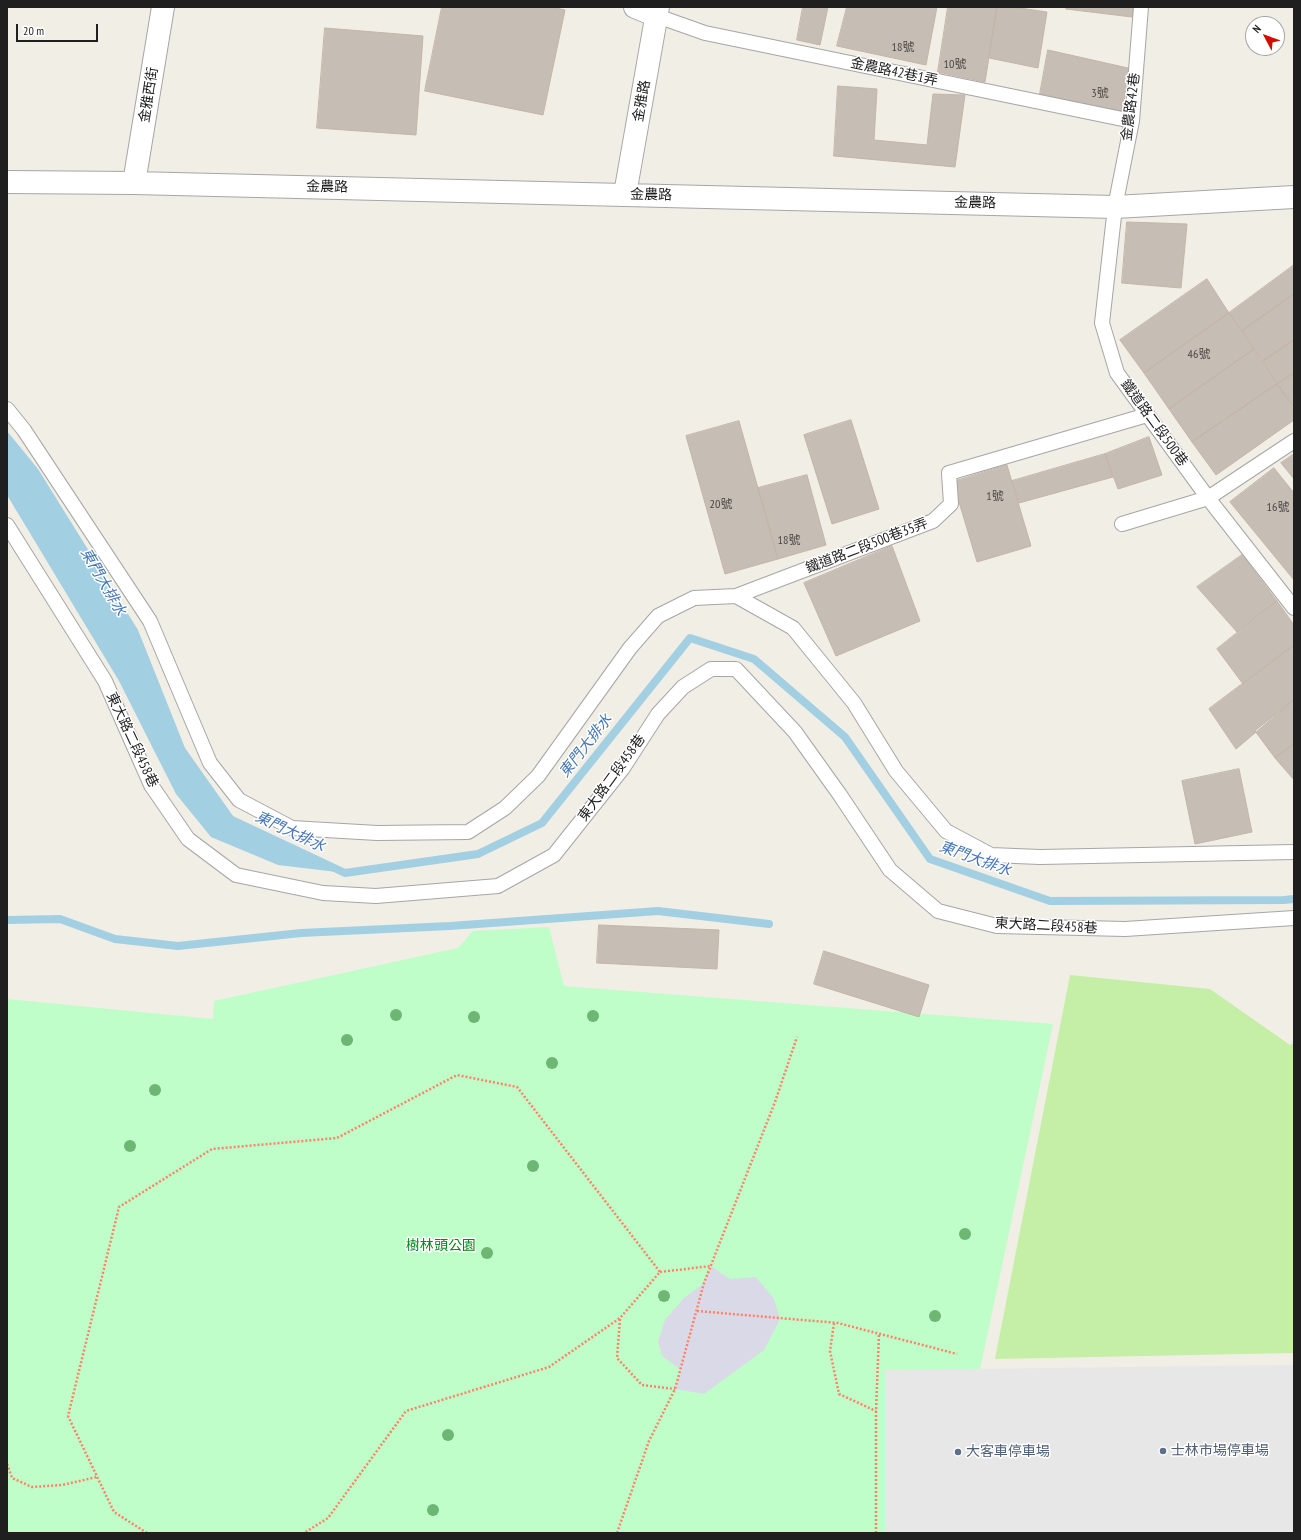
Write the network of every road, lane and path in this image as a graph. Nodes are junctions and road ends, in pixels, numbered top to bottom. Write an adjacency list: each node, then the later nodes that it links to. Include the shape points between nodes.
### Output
1 (163, 7): 7 (street, 金雅西街)
2 (635, 7): 4 (street)
3 (1141, 7): 5 (lane, 金農路42巷)
4 (658, 12): 5 (lane, 金農路42巷1弄, via 704,33); 8 (street, 金雅路)
5 (1132, 121): 10 (lane, 金農路42巷)
6 (7, 182): 7 (street, 金農路)
7 (134, 183): 8 (street, 金農路)
8 (625, 194): 10 (street, 金農路)
9 (1294, 197): 10 (street, 金農路)
10 (1115, 207): 12 (lane, 鐵道路二段500巷, via 1102,323 1117,373)
11 (7, 409): 17 (lane, via 24,430 150,621 210,763 239,800 292,828 377,833 468,832 505,808 538,776 630,648 658,616 694,598)
12 (1147, 415): 14 (lane, 鐵道路二段500巷); 17 (lane, 鐵道路二段500巷35弄, via 949,473 952,504 933,521)
13 (1294, 441): 14 (lane)
14 (1208, 498): 15 (lane); 18 (lane, 鐵道路二段500巷)
15 (1122, 524)
16 (7, 525): 20 (lane, 東大路二段458巷, via 105,681 151,785 188,839 236,875 323,893 376,896 498,886 554,855 623,768 658,714 683,687 711,669 736,669 795,732 890,870 938,911 997,926 1125,929)
17 (736, 596): 19 (lane, via 793,628 854,703 896,772 946,831 991,855 1040,857)
18 (1294, 608)
19 (1294, 852)
20 (1294, 918)
21 (797, 1037): 22 (path, via 775,1102)
22 (711, 1266): 23 (path); 24 (path)
23 (660, 1272): 25 (path); 32 (path, via 517,1087 457,1075 336,1138 212,1148 119,1207 68,1416)
24 (697, 1311): 26 (path); 29 (path)
25 (620, 1318): 29 (path, via 617,1358 642,1385); 34 (path, via 549,1367 406,1411 328,1518)
26 (834, 1322): 27 (path); 30 (path, via 830,1351 839,1394)
27 (879, 1334): 28 (path); 30 (path)
28 (957, 1354)
29 (675, 1389): 35 (path, via 649,1441)
30 (876, 1411): 36 (path)
31 (7, 1464): 32 (path, via 12,1478 32,1487 62,1485)
32 (97, 1477): 33 (path, via 114,1512)
33 (147, 1533)
34 (304, 1533)
35 (617, 1533)
36 (876, 1533)

